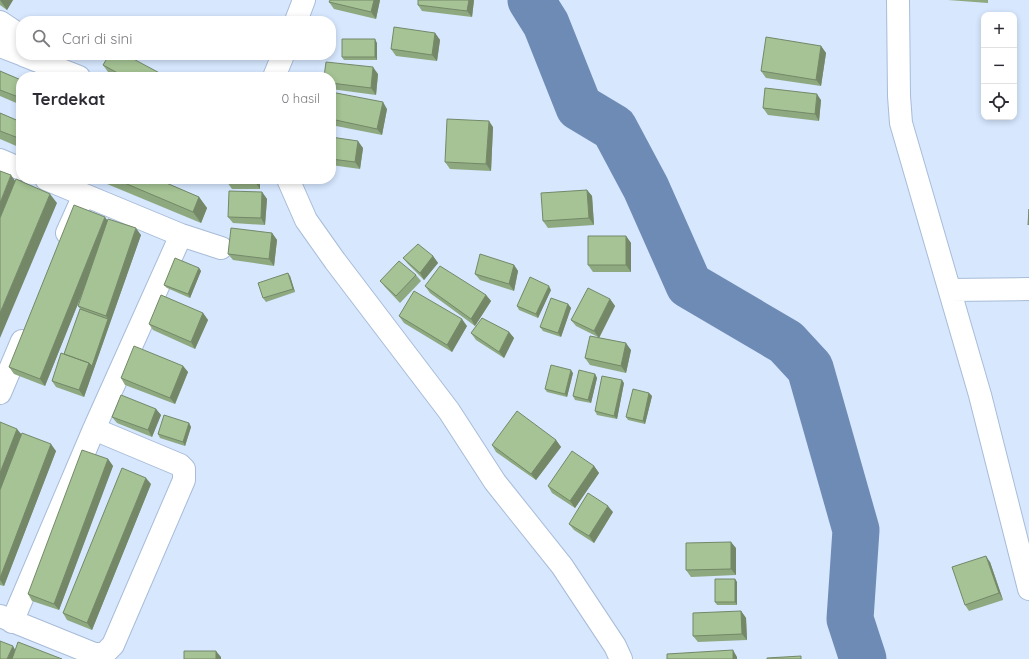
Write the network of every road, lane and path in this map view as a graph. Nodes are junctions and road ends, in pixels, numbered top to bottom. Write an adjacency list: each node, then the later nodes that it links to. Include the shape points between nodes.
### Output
1 (304, 0): 3 (street)
2 (898, 0): 23 (street, via 901,123)
3 (298, 16)
4 (0, 22): 5 (street)
5 (16, 33)
6 (0, 46): 7 (street)
7 (16, 53)
8 (35, 60): 11 (street)
9 (58, 60): 12 (street)
10 (281, 60): 13 (street)
11 (66, 72)
12 (76, 72)
13 (276, 72)
14 (0, 160): 15 (street)
15 (16, 167)
16 (58, 184): 18 (street)
17 (290, 184): 29 (street, via 306,220 334,261 449,411 494,482 562,566)
18 (84, 195): 19 (street); 21 (street)
19 (181, 235): 20 (street); 26 (street)
20 (221, 248)
21 (60, 249)
22 (1029, 289): 23 (street)
23 (950, 290): 27 (street, via 980,395)
24 (29, 322): 25 (street)
25 (1, 389)
26 (94, 429): 28 (street); 28 (street, via 180,465 184,469 184,480 109,651 94,654)
27 (1029, 589)
28 (6, 619)
29 (621, 659)

